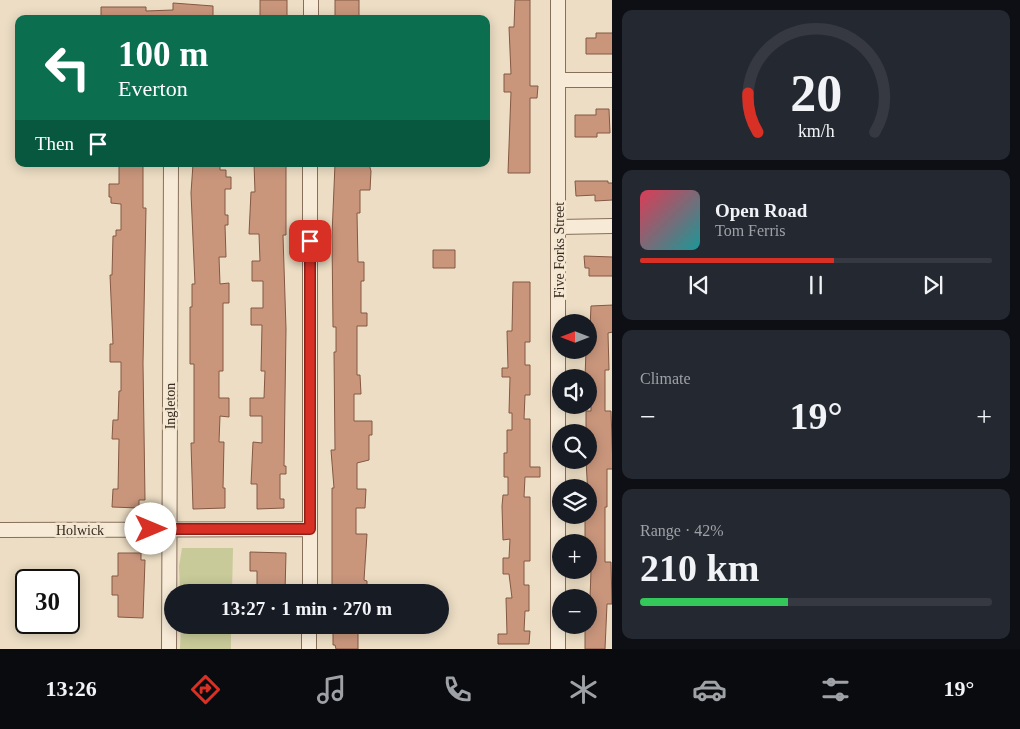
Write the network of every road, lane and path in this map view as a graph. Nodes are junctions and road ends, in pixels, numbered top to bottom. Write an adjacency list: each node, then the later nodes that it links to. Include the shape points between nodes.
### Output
1 (311, 0): 3 (street)
2 (558, 0): 4 (street, Five Forks Street)
3 (311, 15)
4 (558, 80): 5 (street); 9 (street, Five Forks Street)
5 (612, 80)
6 (171, 167): 10 (street, Ingleton)
7 (310, 167): 11 (street)
8 (612, 226): 9 (street)
9 (559, 227): 17 (street, Five Forks Street)
10 (170, 529): 11 (street, Holwick); 12 (street, Holwick); 15 (street, Ingleton)
11 (310, 529): 13 (street)
12 (0, 530)
13 (310, 584)
14 (310, 634): 16 (street)
15 (169, 649)
16 (310, 649)
17 (558, 649)

